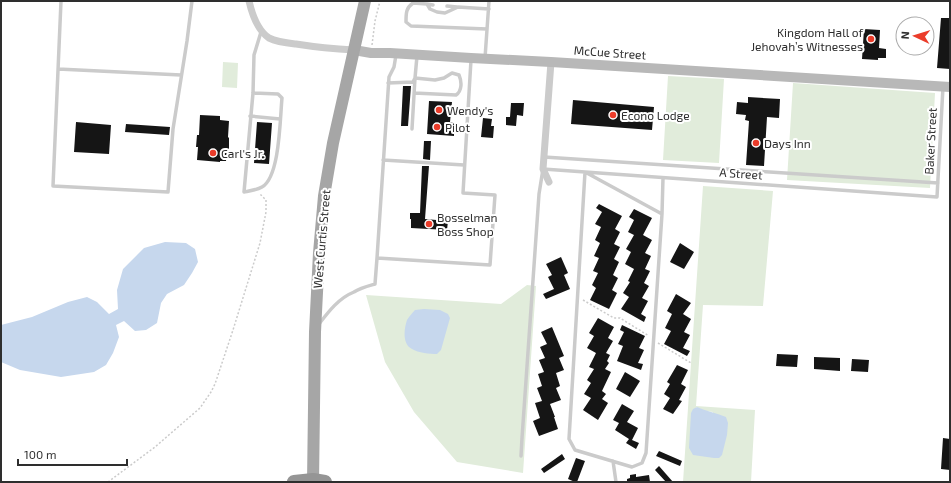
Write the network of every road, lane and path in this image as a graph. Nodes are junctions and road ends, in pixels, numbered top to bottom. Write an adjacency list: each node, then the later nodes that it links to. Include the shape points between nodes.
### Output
1 (61, 1): 21 (lane)
2 (192, 1): 22 (lane)
3 (249, 1): 13 (street, via 252,14)
4 (365, 1): 14 (main road, West Curtis Street)
5 (380, 1): 15 (path)
6 (490, 1): 11 (lane)
7 (427, 4): 8 (lane); 10 (lane, via 430,9 446,13); 12 (lane, via 413,3 408,6 406,22 411,26)
8 (433, 5)
9 (447, 6): 10 (lane)
10 (458, 7): 11 (lane)
11 (489, 9): 12 (lane)
12 (487, 29): 19 (lane)
13 (261, 31): 14 (street, McCue Street, via 269,38 287,43); 26 (lane, via 254,55)
14 (354, 50): 15 (main road, McCue Street); 44 (main road, West Curtis Street, via 324,196)
15 (371, 53): 16 (main road, McCue Street)
16 (396, 53): 17 (main road, McCue Street); 24 (lane)
17 (417, 54): 18 (main road, McCue Street); 23 (lane)
18 (471, 58): 19 (main road, McCue Street); 33 (lane)
19 (485, 59): 20 (main road, McCue Street)
20 (551, 62): 25 (main road, McCue Street); 31 (street)
21 (58, 69): 22 (lane); 22 (lane, via 53,186 168,192 172,129)
22 (182, 75)
23 (415, 78): 24 (lane, via 412,82); 27 (lane); 27 (lane, via 435,80 452,73 459,75 461,80 460,90 456,95)
24 (388, 83): 32 (lane)
25 (947, 87): 38 (lane, Baker Street)
26 (253, 93): 28 (lane); 29 (lane, via 278,94 282,98)
27 (414, 93): 30 (lane)
28 (250, 116): 29 (lane); 39 (lane, via 244,192)
29 (280, 119): 39 (lane, via 278,149 271,178 263,187)
30 (412, 129)
31 (544, 157): 34 (street); 38 (lane)
32 (383, 160): 33 (lane); 42 (lane)
33 (464, 165): 42 (lane, via 462,193 495,195 490,265)
34 (544, 170): 35 (lane, A Street); 37 (street); 47 (lane, via 539,194)
35 (585, 172): 36 (lane, A Street); 41 (lane); 43 (lane)
36 (664, 178): 40 (lane, A Street); 41 (lane)
37 (549, 182)
38 (938, 183): 40 (lane, Baker Street)
39 (256, 189): 50 (path, via 266,200 260,242 211,392 200,408 155,447)
40 (937, 197)
41 (662, 214): 45 (lane)
42 (377, 258): 44 (lane, via 375,284 353,292 341,300)
43 (578, 297): 45 (path); 48 (lane, via 570,439 575,450)
44 (315, 329): 49 (main road, West Curtis Street)
45 (654, 339): 46 (path); 48 (lane, via 646,453 642,463 632,467)
46 (691, 363)
47 (521, 456)
48 (612, 461): 52 (lane)
49 (317, 481): 51 (highway)
50 (108, 482)
51 (294, 482)
52 (616, 482)

